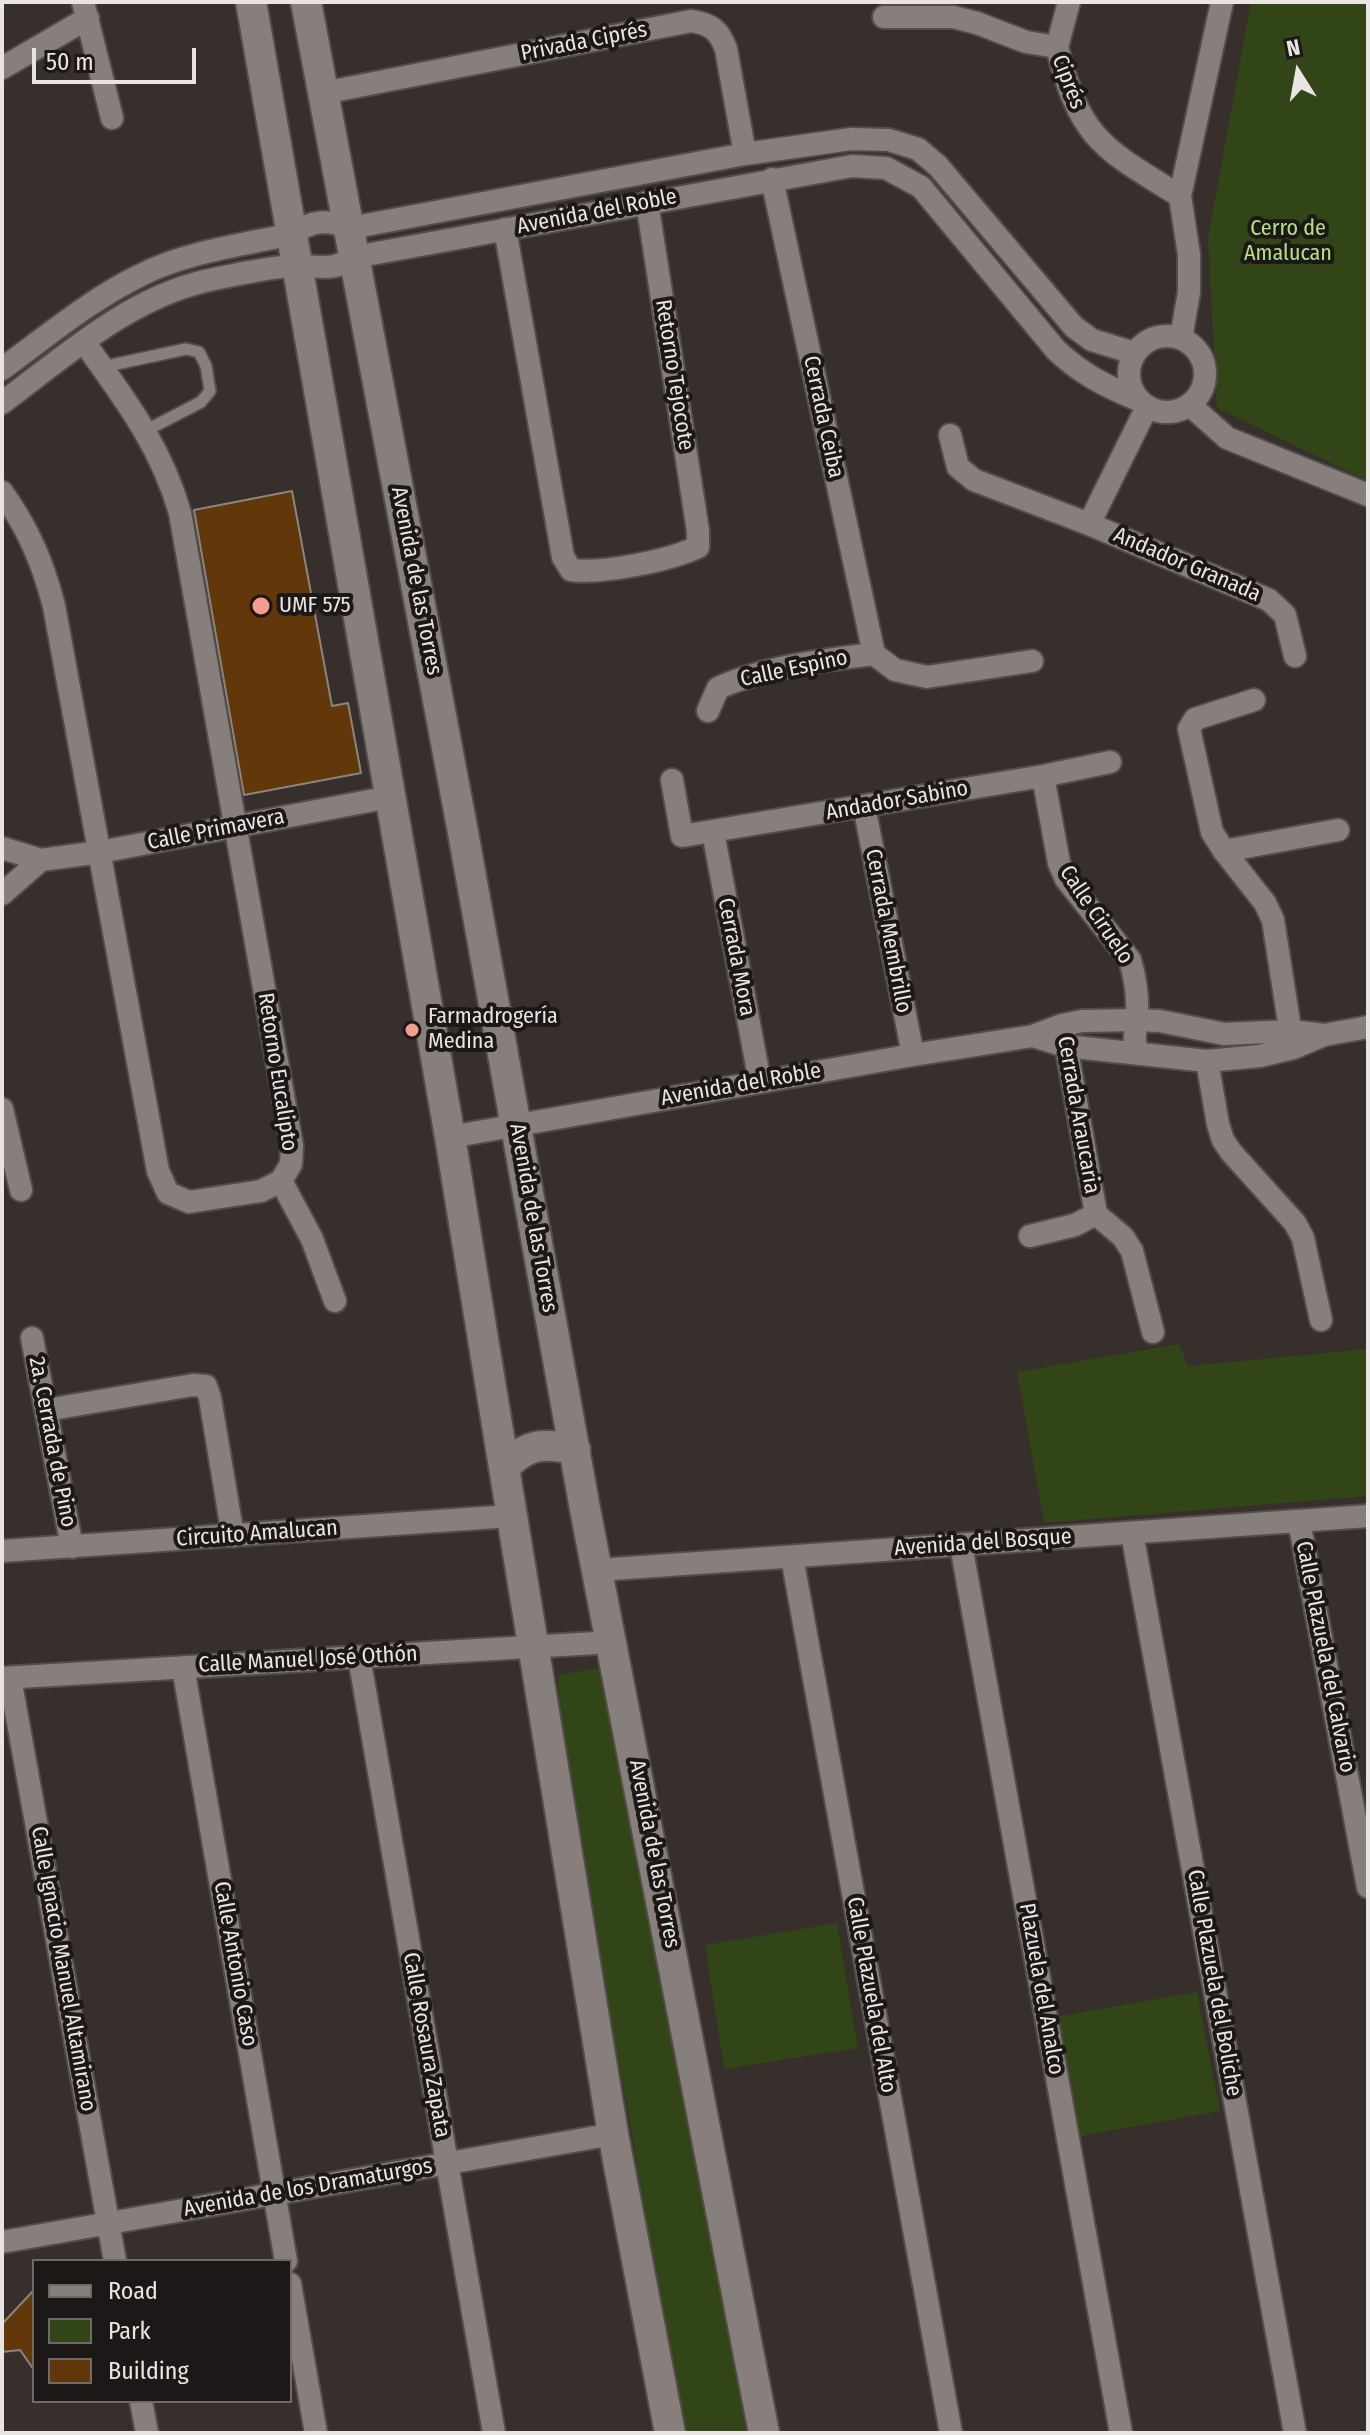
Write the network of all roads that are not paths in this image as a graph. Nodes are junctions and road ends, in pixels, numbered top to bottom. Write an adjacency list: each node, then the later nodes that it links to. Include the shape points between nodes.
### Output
1 (251, 2): 16 (street)
2 (306, 2): 9 (street, Avenida de las Torres)
3 (1069, 2): 7 (street)
4 (1222, 2): 13 (street)
5 (85, 10): 8 (street); 10 (street)
6 (884, 17): 7 (street, Ciprés, via 953,17)
7 (1057, 47): 13 (street, Ciprés, via 1067,87 1098,141)
8 (2, 68)
9 (323, 93): 11 (street, Privada Ciprés, via 691,21 707,23 721,34 726,49); 17 (street, Avenida de las Torres)
10 (112, 118)
11 (745, 154): 17 (street, Avenida del Roble); 21 (street, Avenida del Roble, via 851,139 889,140 918,149 1074,327 1092,340)
12 (772, 179): 14 (street, Avenida del Roble); 25 (street, Avenida del Roble, via 852,166 886,168 921,187 1056,350 1098,383); 32 (street, Cerrada Ceiba)
13 (1180, 196): 19 (street, via 1189,268)
14 (647, 202): 15 (street, Avenida del Roble); 15 (street, Retorno Tejocote, via 698,531 698,547 680,555 587,572 571,570 563,557)
15 (505, 229): 17 (street, Avenida del Roble)
16 (292, 234): 17 (street, Avenida del Roble, via 305,225 332,221); 18 (street); 23 (street, Avenida del Roble, via 177,260 139,275)
17 (352, 243): 18 (street, Avenida del Roble, via 328,268); 60 (street, Avenida de las Torres)
18 (297, 266): 20 (street, Avenida del Roble, via 167,292); 40 (street)
19 (1181, 338): 21 (street, via 1147,341); 26 (street, via 1204,361 1206,378)
20 (84, 342): 22 (street, Retorno Eucalipto); 24 (street, Avenida del Roble)
21 (1134, 353): 25 (street, via 1128,376)
22 (102, 367): 27 (street, Retorno Eucalipto); 27 (lane, via 186,349 199,352 210,391 201,402)
23 (2, 369)
24 (2, 403)
25 (1142, 403): 26 (street, via 1161,412); 31 (street)
26 (1190, 405): 30 (street, via 1227,438)
27 (145, 431): 42 (street, Retorno Eucalipto, via 170,478 180,513)
28 (950, 435): 31 (street, Andador Granada, via 965,475)
29 (2, 492): 47 (street, Retorno Eucalipto, via 31,536 45,570)
30 (1368, 495)
31 (1089, 524): 33 (street, Andador Granada, via 1269,600 1285,615)
32 (874, 654): 34 (street, Calle Espino, via 895,670 927,677); 36 (street, Calle Espino, via 742,677 718,688)
33 (1295, 656)
34 (1032, 661)
35 (1254, 700): 46 (street, via 1195,719 1189,729 1212,832)
36 (708, 711)
37 (1110, 762): 38 (street, Andador Sabino)
38 (1043, 776): 41 (street, Andador Sabino); 50 (street, Calle Ciruelo, via 1059,863 1130,960)
39 (672, 780): 44 (street, Andador Sabino, via 682,836)
40 (390, 797): 42 (street, Calle Primavera); 61 (street)
41 (864, 806): 44 (street, Andador Sabino); 55 (street, Cerrada Membrillo)
42 (237, 827): 47 (street, Calle Primavera); 62 (street, Retorno Eucalipto, via 292,1146 291,1164)
43 (1338, 830): 46 (street)
44 (713, 832): 58 (street, Cerrada Mora)
45 (2, 848): 48 (street, Calle Primavera)
46 (1224, 851): 54 (street, via 1273,920)
47 (100, 852): 48 (street, Calle Primavera); 62 (street, Retorno Eucalipto, via 158,1171 168,1193 189,1202 261,1191)
48 (41, 860): 49 (street)
49 (2, 894)
50 (1137, 1020): 51 (street, Avenida del Roble); 53 (street, Avenida del Roble, via 1099,1019); 56 (street, Calle Ciruelo, via 1133,1037)
51 (1160, 1021): 54 (street, Avenida del Roble); 56 (street, via 1165,1039)
52 (1368, 1027): 54 (street, Avenida del Roble)
53 (1064, 1035): 55 (street, Avenida del Roble); 56 (street, Avenida del Roble); 64 (street, Cerrada Araucaria)
54 (1292, 1040): 57 (street, Avenida del Roble, via 1247,1058)
55 (913, 1055): 58 (street, Avenida del Roble)
56 (1148, 1055): 57 (street, Avenida del Roble)
57 (1207, 1061): 67 (street, via 1223,1140 1295,1223)
58 (760, 1082): 60 (street, Avenida del Roble)
59 (2, 1109): 63 (street)
60 (517, 1125): 61 (street, Avenida del Roble); 71 (street, Avenida de las Torres)
61 (450, 1137): 72 (street)
62 (281, 1181): 66 (street, via 312,1239)
63 (21, 1190)
64 (1096, 1214): 65 (street); 68 (street, Cerrada Araucaria, via 1132,1251)
65 (1030, 1236)
66 (335, 1301)
67 (1321, 1320)
68 (1153, 1332)
69 (32, 1338): 70 (street, 2a. Cerrada de Pino)
70 (46, 1410): 77 (street, via 206,1386); 79 (street, 2a. Cerrada de Pino)
71 (575, 1449): 72 (street, via 534,1446 516,1454); 82 (street, Avenida de las Torres)
72 (504, 1468): 73 (street)
73 (511, 1516): 77 (street, Circuito Amalucan); 84 (street)
74 (1368, 1516): 75 (street, Avenida del Bosque)
75 (1299, 1521): 76 (street, Avenida del Bosque); 88 (street, Calle Plazuela del Calvario)
76 (1132, 1533): 78 (street, Avenida del Bosque); 105 (street, Calle Plazuela del Boliche)
77 (233, 1536): 79 (street, Circuito Amalucan)
78 (961, 1545): 81 (street, Avenida del Bosque); 104 (street, Plazuela del Analco)
79 (72, 1547): 80 (street, Circuito Amalucan)
80 (2, 1551)
81 (792, 1557): 82 (street, Avenida del Bosque); 103 (street, Calle Plazuela del Alto)
82 (598, 1570): 83 (street, Avenida de las Torres)
83 (613, 1642): 84 (street, Calle Manuel José Othón); 102 (street, Avenida de las Torres)
84 (532, 1646): 85 (street, Calle Manuel José Othón); 89 (street)
85 (359, 1657): 86 (street, Calle Manuel José Othón); 90 (street, Calle Rosaura Zapata)
86 (183, 1667): 87 (street, Calle Manuel José Othón); 91 (street, Calle Antonio Caso)
87 (6, 1678): 92 (street, Calle Ignacio Manuel Altamirano)
88 (1368, 1887)
89 (613, 2134): 90 (street, Avenida de los Dramaturgos); 101 (street)
90 (446, 2163): 91 (street, Avenida de los Dramaturgos); 100 (street, Calle Rosaura Zapata)
91 (274, 2194): 92 (street, Avenida de los Dramaturgos); 95 (street, Calle Antonio Caso)
92 (109, 2223): 93 (street, Avenida de los Dramaturgos); 94 (street, Calle Ignacio Manuel Altamirano)
93 (2, 2242)
94 (115, 2259)
95 (286, 2259)
96 (292, 2295): 99 (street)
97 (141, 2403): 98 (street)
98 (147, 2433)
99 (316, 2433)
100 (494, 2433)
101 (670, 2433)
102 (764, 2433)
103 (951, 2433)
104 (1121, 2433)
105 (1295, 2433)

